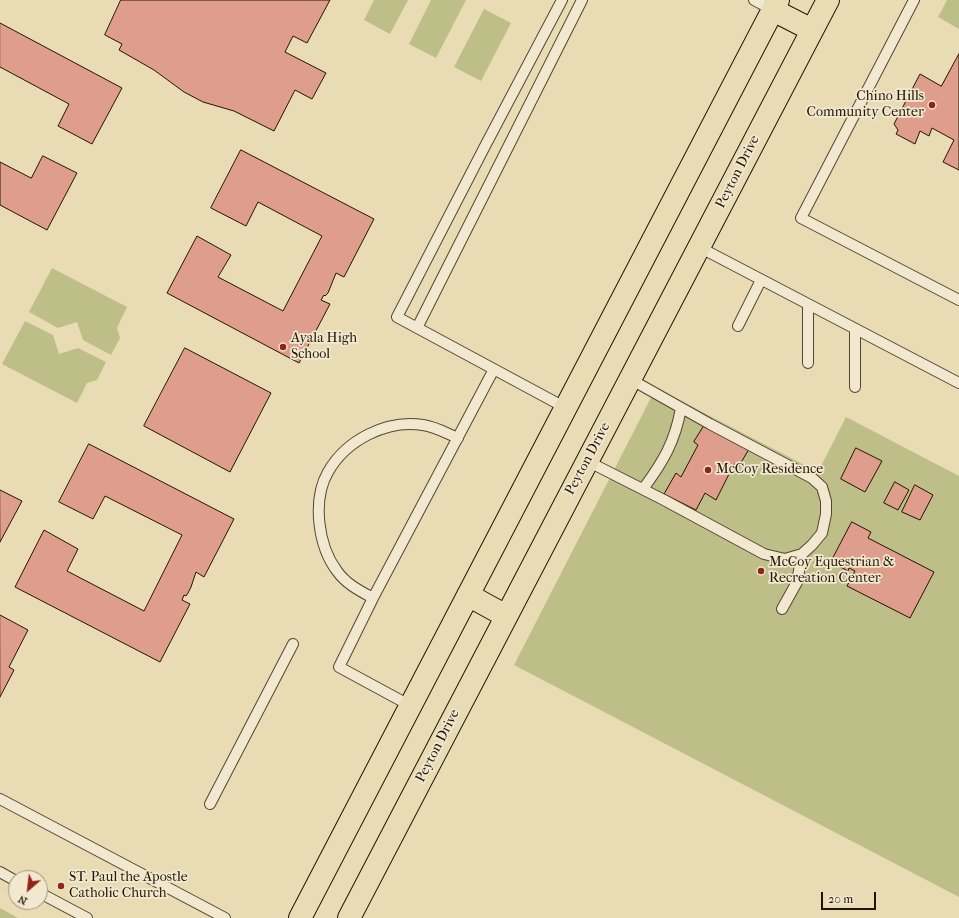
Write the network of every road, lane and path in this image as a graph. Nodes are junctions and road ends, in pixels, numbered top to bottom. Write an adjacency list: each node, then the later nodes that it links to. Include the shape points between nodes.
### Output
1 (562, 0): 13 (lane, via 397,317)
2 (582, 0): 13 (lane)
3 (754, 0): 6 (lane)
4 (828, 0): 7 (main road, Peyton Drive)
5 (914, 0): 10 (lane, via 801,218)
6 (775, 5): 7 (main road); 20 (main road)
7 (812, 30): 8 (main road, Peyton Drive)
8 (699, 248): 9 (lane); 17 (main road, Peyton Drive)
9 (761, 280): 11 (lane); 12 (lane)
10 (959, 300)
11 (808, 305): 14 (lane); 15 (lane)
12 (738, 326)
13 (417, 328): 16 (lane)
14 (855, 329): 18 (lane); 19 (lane)
15 (808, 363)
16 (494, 369): 20 (lane); 22 (lane)
17 (630, 379): 21 (lane); 23 (main road, Peyton Drive)
18 (959, 383)
19 (855, 387)
20 (566, 408): 26 (main road)
21 (681, 408): 24 (lane, via 674,437 658,469); 25 (lane, via 812,478 822,487 826,514 822,533)
22 (458, 438): 27 (lane); 27 (lane, via 424,425 404,424 386,427 356,443 327,473 320,493 319,506 320,530 326,552 345,581)
23 (588, 461): 24 (lane); 29 (main road, Peyton Drive)
24 (643, 490): 25 (lane, via 764,554 784,559)
25 (802, 554): 28 (lane, via 797,582)
26 (468, 595): 29 (main road); 31 (main road)
27 (373, 598): 31 (lane, via 339,668)
28 (782, 609)
29 (506, 616): 38 (main road, Peyton Drive)
30 (293, 644): 33 (lane)
31 (411, 706): 37 (main road)
32 (0, 799): 36 (lane)
33 (210, 804)
34 (48, 897): 35 (lane)
35 (87, 918)
36 (225, 918)
37 (300, 918)
38 (349, 918)

